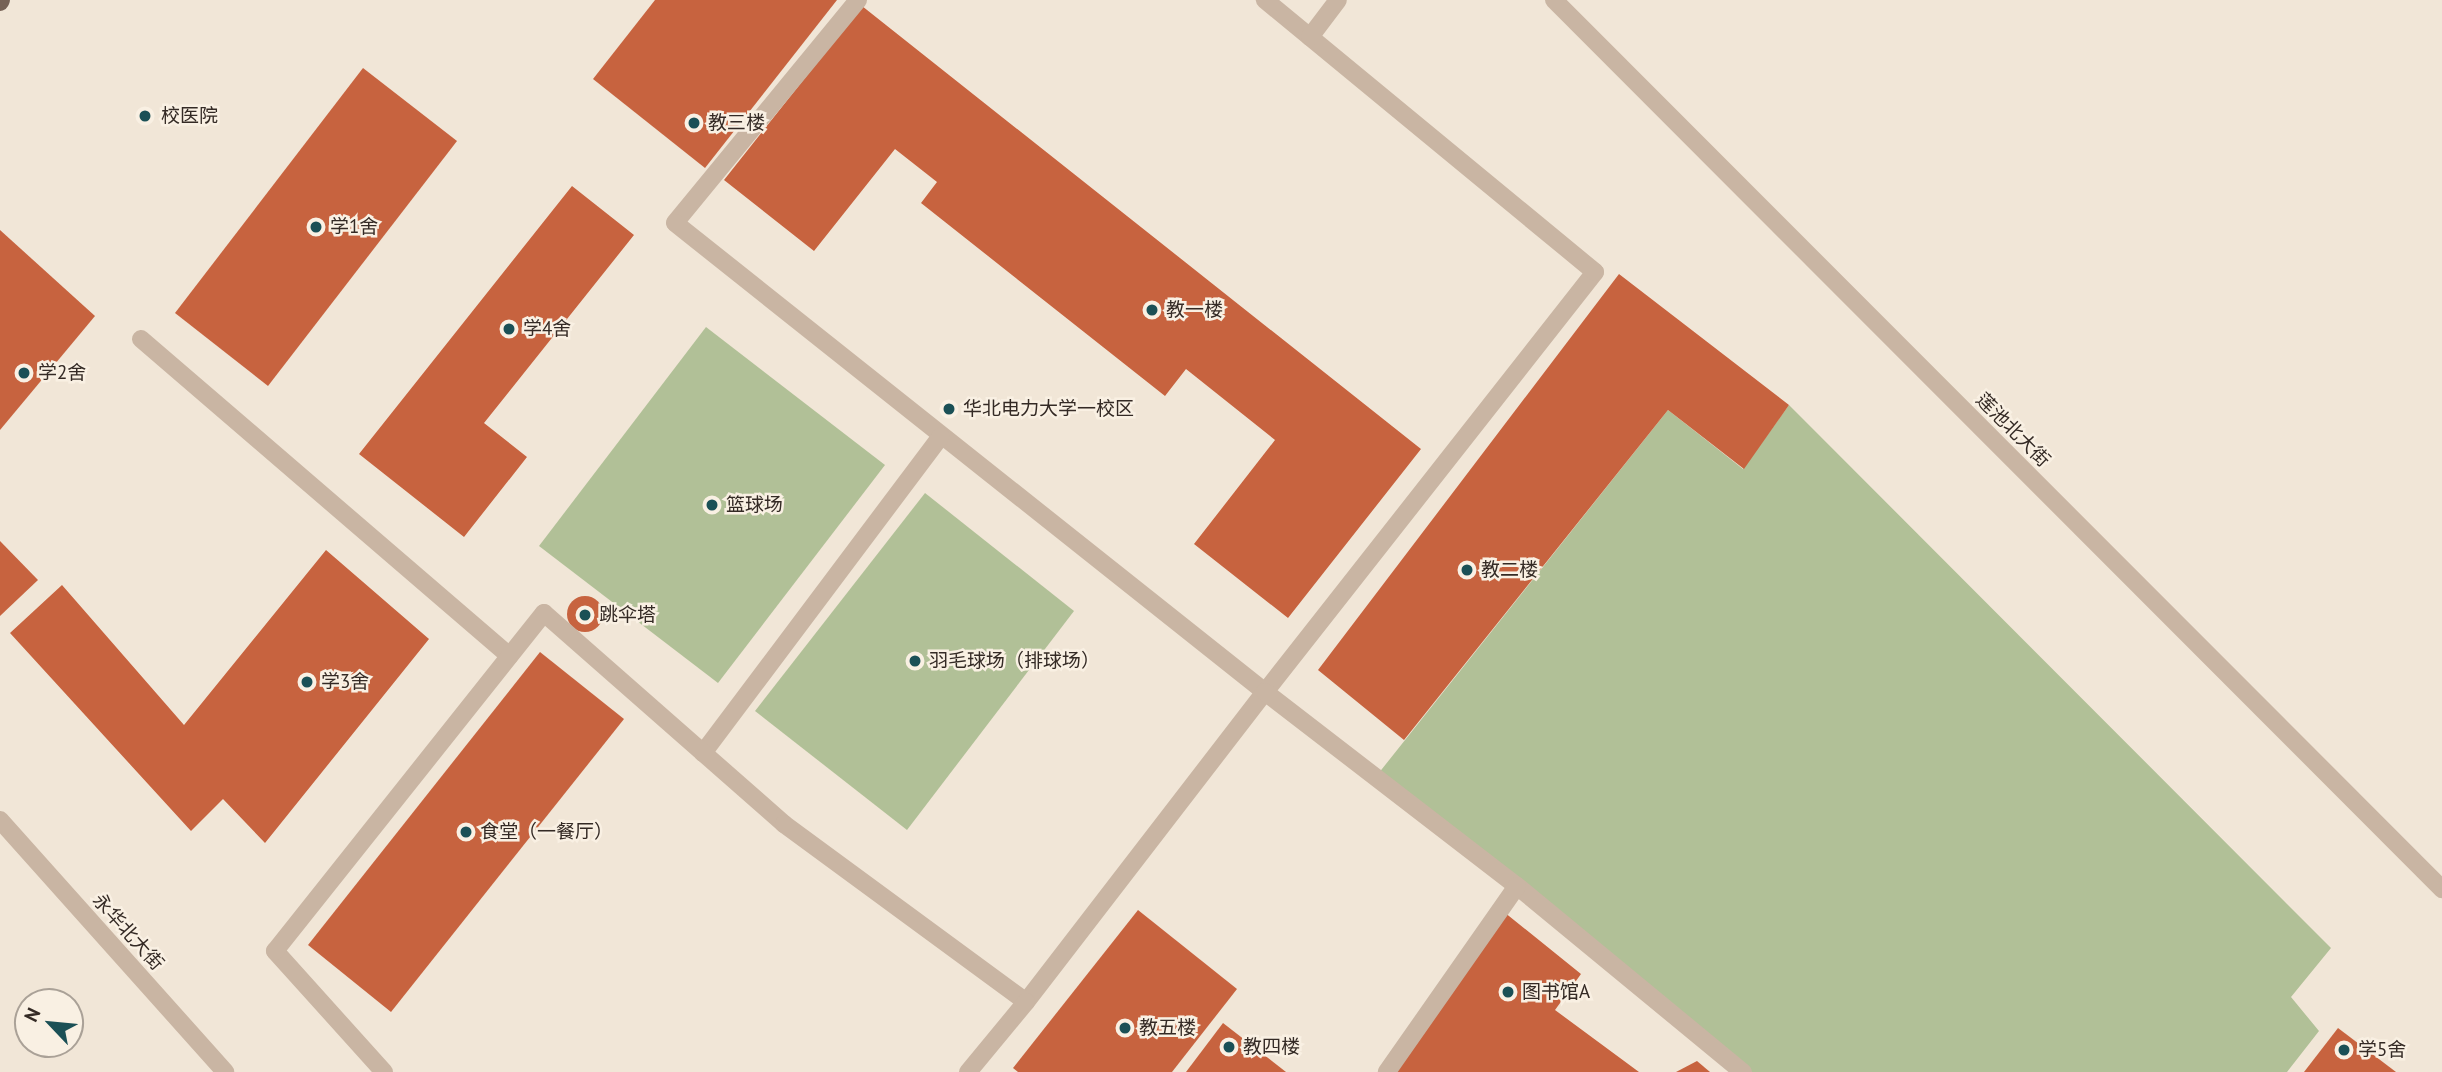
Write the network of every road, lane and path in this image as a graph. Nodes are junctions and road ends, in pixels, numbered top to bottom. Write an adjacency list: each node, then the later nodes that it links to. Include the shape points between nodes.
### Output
1 (858, 0): 7 (street, via 675,223)
2 (1265, 0): 5 (street)
3 (1338, 0): 5 (street)
4 (1554, 0): 13 (street, 莲池北大街)
5 (1310, 37): 9 (street, via 1595,272)
6 (141, 339): 8 (street)
7 (942, 436): 9 (street); 10 (street)
8 (510, 656): 10 (street, via 544,613); 16 (street, via 275,951)
9 (1265, 692): 12 (street); 14 (street)
10 (703, 753): 14 (street, via 784,824)
11 (0, 820): 15 (street, 永华北大街)
12 (1517, 886): 18 (street); 19 (street)
13 (2442, 889)
14 (1026, 1002): 17 (street)
15 (225, 1072)
16 (384, 1072)
17 (968, 1072)
18 (1387, 1072)
19 (1743, 1072)

